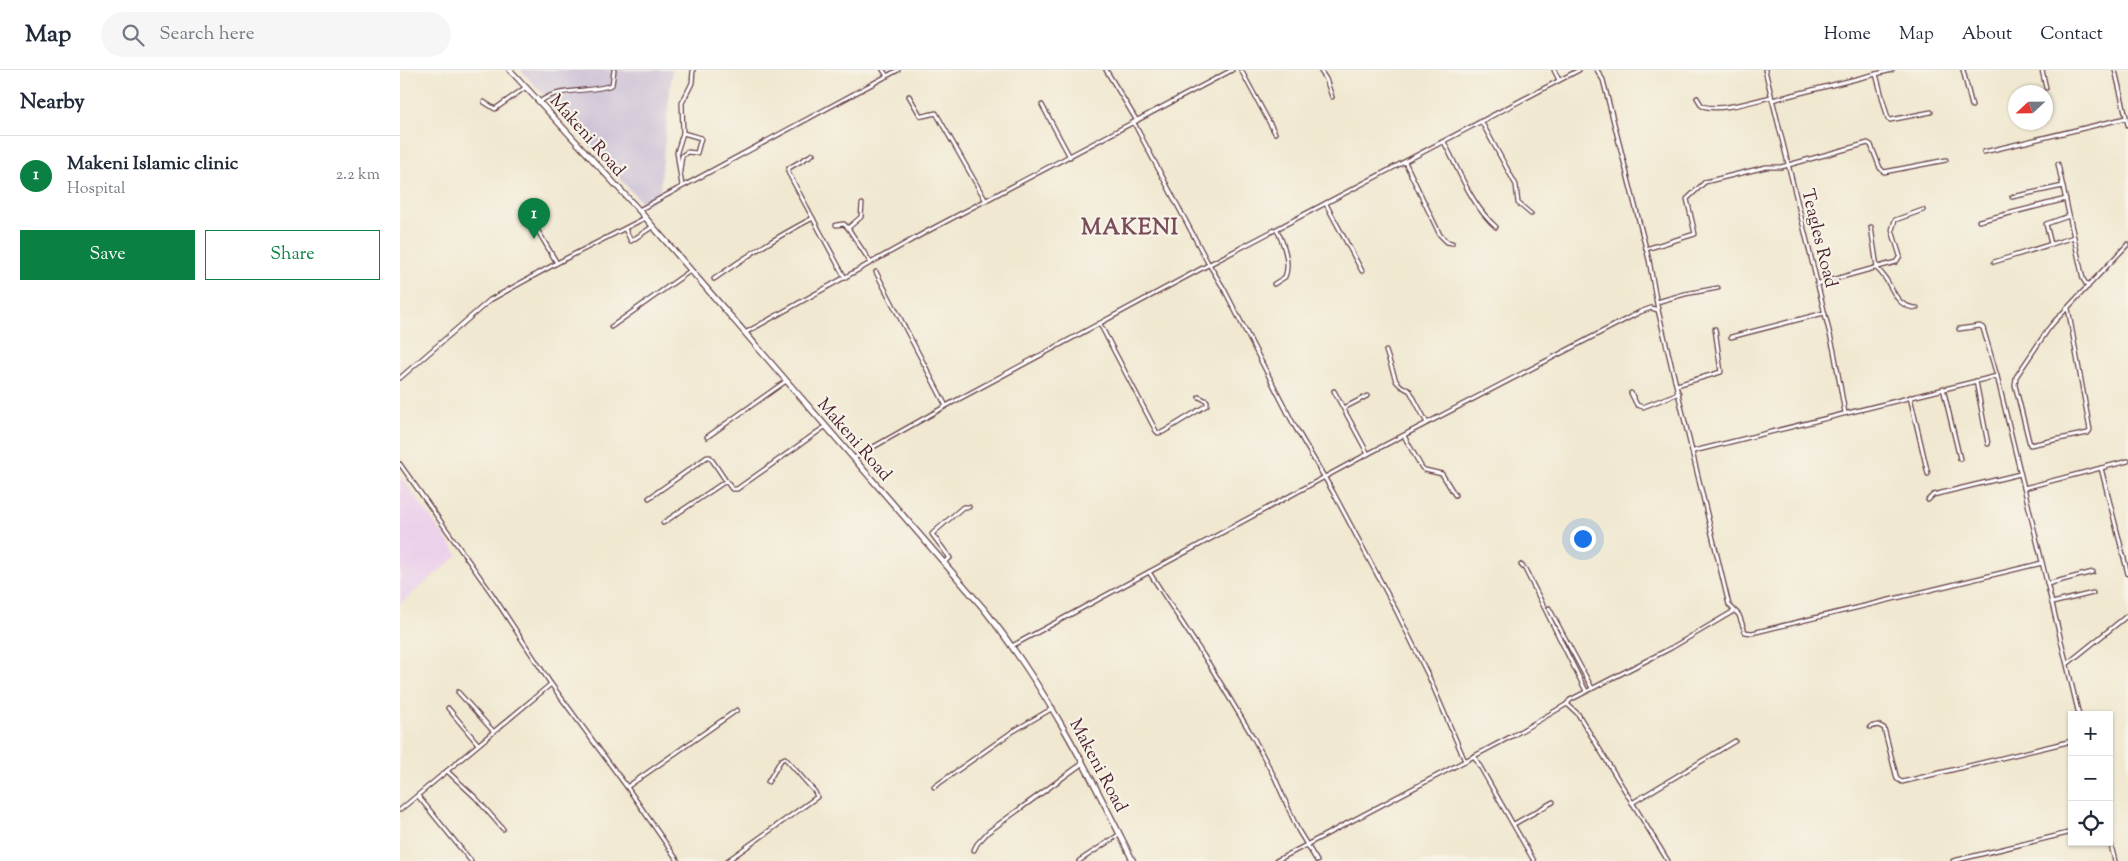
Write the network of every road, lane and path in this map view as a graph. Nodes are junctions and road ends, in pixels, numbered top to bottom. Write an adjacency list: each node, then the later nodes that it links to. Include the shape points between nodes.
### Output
1 (510, 70): 22 (main road, Makeni Road)
2 (614, 70): 28 (street, via 612,85 546,97)
3 (693, 70): 36 (street, via 692,83 682,103)
4 (883, 70): 19 (street)
5 (898, 70): 19 (street)
6 (1106, 70): 34 (street)
7 (1232, 70): 34 (street)
8 (1241, 70): 37 (street)
9 (1320, 70): 24 (street)
10 (1554, 70): 20 (street)
11 (1579, 70): 20 (street)
12 (1597, 70): 73 (street)
13 (1765, 70): 26 (street, Teagles Road)
14 (1892, 70): 18 (street)
15 (1963, 70): 30 (street)
16 (2042, 70): 21 (street)
17 (2115, 70): 32 (street)
18 (1876, 74): 26 (street); 31 (street, via 1888,119)
19 (887, 76): 47 (street)
20 (1559, 80): 33 (street)
21 (2045, 85)
22 (526, 87): 27 (street, via 495,109); 28 (main road, Makeni Road)
23 (909, 96): 51 (street, via 920,115 936,113)
24 (1332, 97)
25 (1697, 98): 26 (street, via 1702,106 1708,108)
26 (1772, 98): 44 (street, Teagles Road)
27 (484, 102)
28 (540, 102): 55 (main road, Makeni Road)
29 (1042, 105): 41 (street)
30 (1972, 106)
31 (1931, 112)
32 (2127, 120): 35 (street); 39 (street)
33 (1481, 121): 38 (street); 56 (street, via 1516,185 1518,203)
34 (1136, 122): 41 (street); 77 (street)
35 (2128, 126)
36 (683, 133): 46 (street, via 676,152); 46 (street, via 700,138 696,153 684,154)
37 (1275, 133)
38 (1444, 142): 43 (street); 64 (street, via 1470,192)
39 (1984, 152)
40 (813, 154): 59 (street, via 788,170)
41 (1070, 157): 51 (street)
42 (1946, 160): 44 (street, via 1884,172 1872,145 1868,143)
43 (1405, 162): 53 (street); 70 (street, via 1440,235)
44 (1788, 164): 73 (street, via 1705,182 1687,199 1695,234); 85 (street, Teagles Road)
45 (2058, 164): 48 (street)
46 (680, 172): 47 (street)
47 (682, 186): 55 (street)
48 (2063, 186): 49 (street); 50 (street)
49 (2012, 197)
50 (2066, 199): 57 (street); 60 (street)
51 (986, 201): 76 (street)
52 (862, 204): 66 (street, via 861,217)
53 (1326, 204): 68 (street); 80 (street)
54 (1923, 210): 78 (street, via 1895,220 1892,230 1899,259)
55 (638, 211): 58 (main road, Makeni Road)
56 (1531, 214)
57 (2069, 216): 69 (street); 71 (street, via 2046,224)
58 (645, 218): 63 (main road, Makeni Road); 67 (street)
59 (813, 218): 82 (street); 83 (street)
60 (1979, 220)
61 (836, 225): 66 (street, via 844,224)
62 (535, 226): 75 (street)
63 (652, 227): 67 (street, via 631,241); 79 (main road, Makeni Road)
64 (1496, 227)
65 (1871, 227): 78 (street)
66 (848, 228): 76 (street)
67 (626, 229): 75 (street)
68 (1277, 230): 77 (street); 84 (street, via 1288,268 1285,277)
69 (2074, 237): 71 (street); 86 (street, via 2083,279)
70 (1452, 244)
71 (2051, 244): 74 (street)
72 (2128, 244): 86 (street)
73 (1646, 249): 88 (street)
74 (1994, 262)
75 (557, 263): 101 (street, via 490,300)
76 (871, 264): 82 (street)
77 (1210, 264): 93 (street); 129 (street)
78 (1877, 267): 85 (street); 89 (street, via 1901,303)
79 (690, 270): 94 (street); 97 (main road, Makeni Road)
80 (1362, 271)
81 (876, 272): 112 (street)
82 (845, 278): 97 (street)
83 (714, 279)
84 (1274, 284)
85 (1817, 284): 92 (street, Teagles Road)
86 (2088, 287): 90 (street)
87 (1718, 288): 88 (street)
88 (1657, 302): 91 (street)
89 (1917, 308)
90 (2068, 308): 90 (street, via 2089,432 2030,445 2015,379 2049,328)
91 (1658, 310): 104 (street); 115 (street, via 1651,308 1640,312)
92 (1824, 313): 98 (street); 114 (street, Teagles Road)
93 (1100, 324): 111 (street, via 1158,433 1207,405 1207,401); 112 (street)
94 (611, 327)
95 (1715, 329): 104 (street, via 1721,372)
96 (1959, 329): 100 (street, via 1983,328)
97 (744, 333): 102 (main road, Makeni Road)
98 (1731, 337)
99 (1386, 351): 115 (street, via 1396,381 1410,391)
100 (1997, 376): 103 (street); 128 (street)
101 (400, 378)
102 (786, 381): 116 (main road, Makeni Road); 118 (street)
103 (1976, 381): 105 (street); 119 (street)
104 (1677, 385): 108 (street)
105 (1943, 388): 110 (street); 123 (street)
106 (1334, 391): 113 (street)
107 (1631, 393): 108 (street, via 1637,405 1642,407)
108 (1680, 393): 120 (street)
109 (1367, 396): 113 (street)
110 (1910, 396): 114 (street); 127 (street)
111 (1199, 397)
112 (946, 406): 122 (street)
113 (1344, 408): 121 (street)
114 (1845, 413): 120 (street)
115 (1427, 423): 117 (street)
116 (826, 426): 122 (main road, Makeni Road); 130 (street, via 737,489 732,489)
117 (1404, 436): 121 (street); 132 (street, via 1422,468 1442,474)
118 (707, 437)
119 (1988, 444)
120 (1694, 451): 147 (street)
121 (1368, 454): 129 (street)
122 (854, 459): 137 (main road, Makeni Road)
123 (1960, 459)
124 (2128, 461): 126 (street)
125 (400, 464): 151 (street)
126 (2101, 468): 131 (street); 142 (street)
127 (1928, 474)
128 (2020, 474): 131 (street); 134 (street, via 1933,495)
129 (1324, 477): 140 (street); 166 (street, via 1396,610)
130 (726, 481): 133 (street, via 710,457); 136 (street)
131 (2024, 488): 138 (street)
132 (1455, 495)
133 (649, 498)
134 (1928, 500)
135 (969, 507): 137 (street, via 963,507 932,534 950,558)
136 (663, 523)
137 (944, 562): 149 (main road, Makeni Road)
138 (2042, 563): 143 (street); 147 (street, via 1752,633 1745,632 1739,615)
139 (1521, 565): 154 (street)
140 (1149, 572): 149 (street); 180 (street, via 1253,737)
141 (2094, 572): 143 (street)
142 (2128, 574)
143 (2047, 584): 145 (street)
144 (2093, 593): 145 (street)
145 (2052, 603): 150 (street)
146 (1548, 608): 152 (street)
147 (1734, 611): 152 (street, via 1685,641)
148 (2128, 615): 150 (street)
149 (1012, 646): 157 (main road, Makeni Road)
150 (2067, 664): 159 (street)
151 (551, 684): 161 (street); 171 (street)
152 (1592, 688): 154 (street)
153 (458, 692): 161 (street)
154 (1586, 692): 155 (street)
155 (1567, 704): 165 (street); 174 (street, via 1578,714)
156 (448, 708): 164 (street)
157 (1053, 708): 167 (main road, Makeni Road); 170 (street, via 1012,732)
158 (737, 710): 171 (street)
159 (2078, 711)
160 (1870, 727): 163 (street, via 1878,725 1884,728 1897,779 1902,782)
161 (493, 731): 164 (street)
162 (1736, 741): 174 (street)
163 (2068, 742)
164 (478, 744): 168 (street)
165 (1474, 756): 166 (street); 176 (street)
166 (1465, 761): 180 (street)
167 (1084, 763): 179 (main road, Makeni Road); 182 (street, via 988,832)
168 (447, 771): 172 (street); 177 (street)
169 (768, 782): 185 (street, via 785,758 817,797)
170 (934, 787)
171 (627, 788): 184 (street)
172 (418, 796): 175 (street); 183 (street)
173 (1553, 802): 176 (street)
174 (1632, 803): 191 (street)
175 (400, 810)
176 (1514, 824): 190 (street)
177 (503, 829)
178 (2068, 833): 192 (street)
179 (1120, 834): 186 (street); 187 (main road, Makeni Road)
180 (1308, 845): 188 (street); 189 (street)
181 (2111, 846): 193 (street)
182 (974, 850)
183 (471, 861)
184 (678, 861)
185 (727, 861)
186 (1080, 861)
187 (1133, 861)
188 (1276, 861)
189 (1317, 861)
190 (1534, 861)
191 (1668, 861)
192 (1953, 861)
193 (2115, 861)

